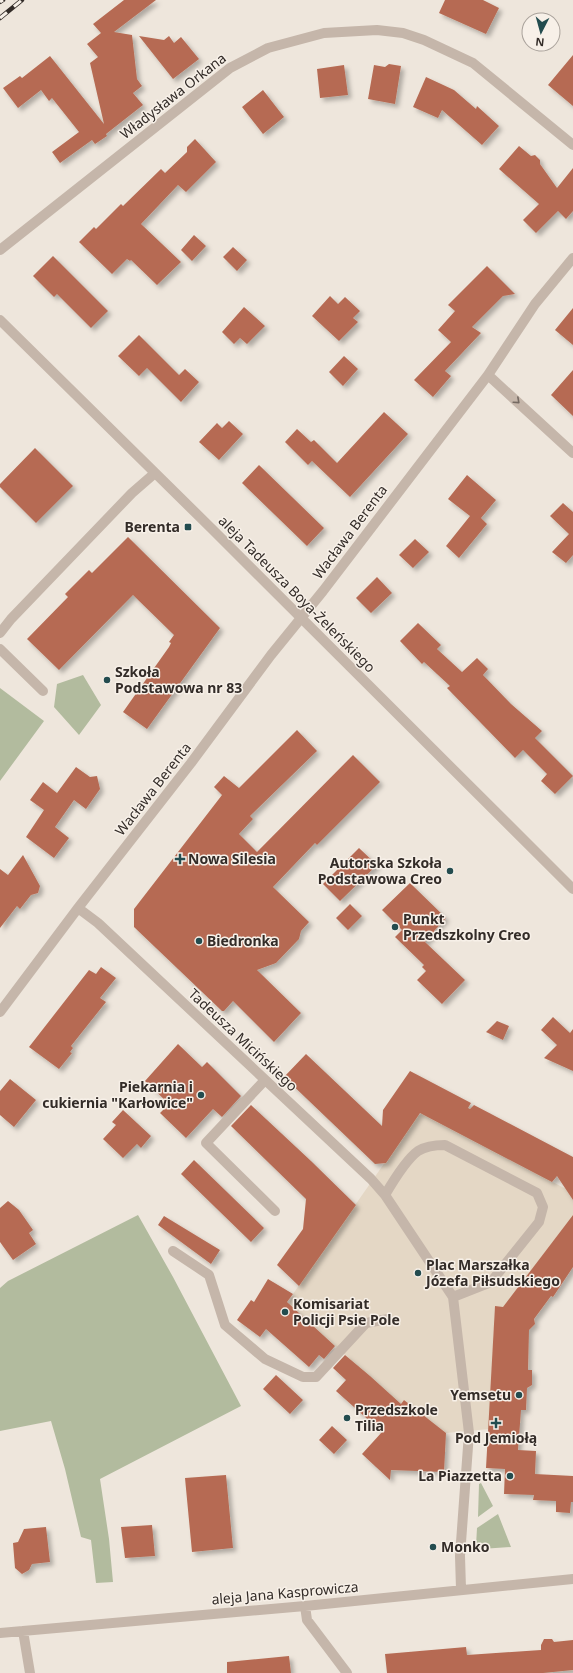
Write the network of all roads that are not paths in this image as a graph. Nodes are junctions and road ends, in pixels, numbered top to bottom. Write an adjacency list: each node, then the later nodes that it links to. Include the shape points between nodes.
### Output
1 (573, 144): 2 (street, Władysława Orkana, via 473,63 424,40 403,33 377,30 324,33 268,48 230,68)
2 (0, 250)
3 (573, 258): 5 (street, Wacława Berenta, via 535,304)
4 (0, 320): 7 (street, aleja Tadeusza Boya-Żeleńskiego)
5 (488, 375): 6 (street, one-way to 6); 8 (street, Wacława Berenta)
6 (573, 452)
7 (154, 473): 8 (street, aleja Tadeusza Boya-Żeleńskiego); 9 (street)
8 (301, 618): 12 (street, aleja Tadeusza Boya-Żeleńskiego); 13 (street, Wacława Berenta)
9 (0, 633)
10 (0, 649): 11 (street)
11 (43, 691)
12 (573, 889)
13 (78, 908): 14 (street, Wacława Berenta); 15 (street, Tadeusza Micińskiego, via 98,923)
14 (0, 1012)
15 (265, 1080): 16 (street, Tadeusza Micińskiego); 17 (street, via 206,1143)
16 (385, 1195): 19 (street); 19 (street, via 395,1177 418,1151 445,1145 537,1193 543,1207 539,1222 490,1282)
17 (275, 1211)
18 (173, 1251): 20 (street, via 209,1275 225,1325 265,1360 303,1377 316,1377 366,1323)
19 (453, 1297): 22 (street, via 469,1433 460,1556)
20 (388, 1318)
21 (573, 1579): 22 (street, aleja Jana Kasprowicza)
22 (461, 1589): 23 (street, aleja Jana Kasprowicza)
23 (305, 1606): 24 (street, aleja Jana Kasprowicza); 27 (street, via 307,1620)
24 (23, 1631): 25 (street, aleja Jana Kasprowicza); 26 (street)
25 (0, 1633)
26 (30, 1673)
27 (347, 1673)

